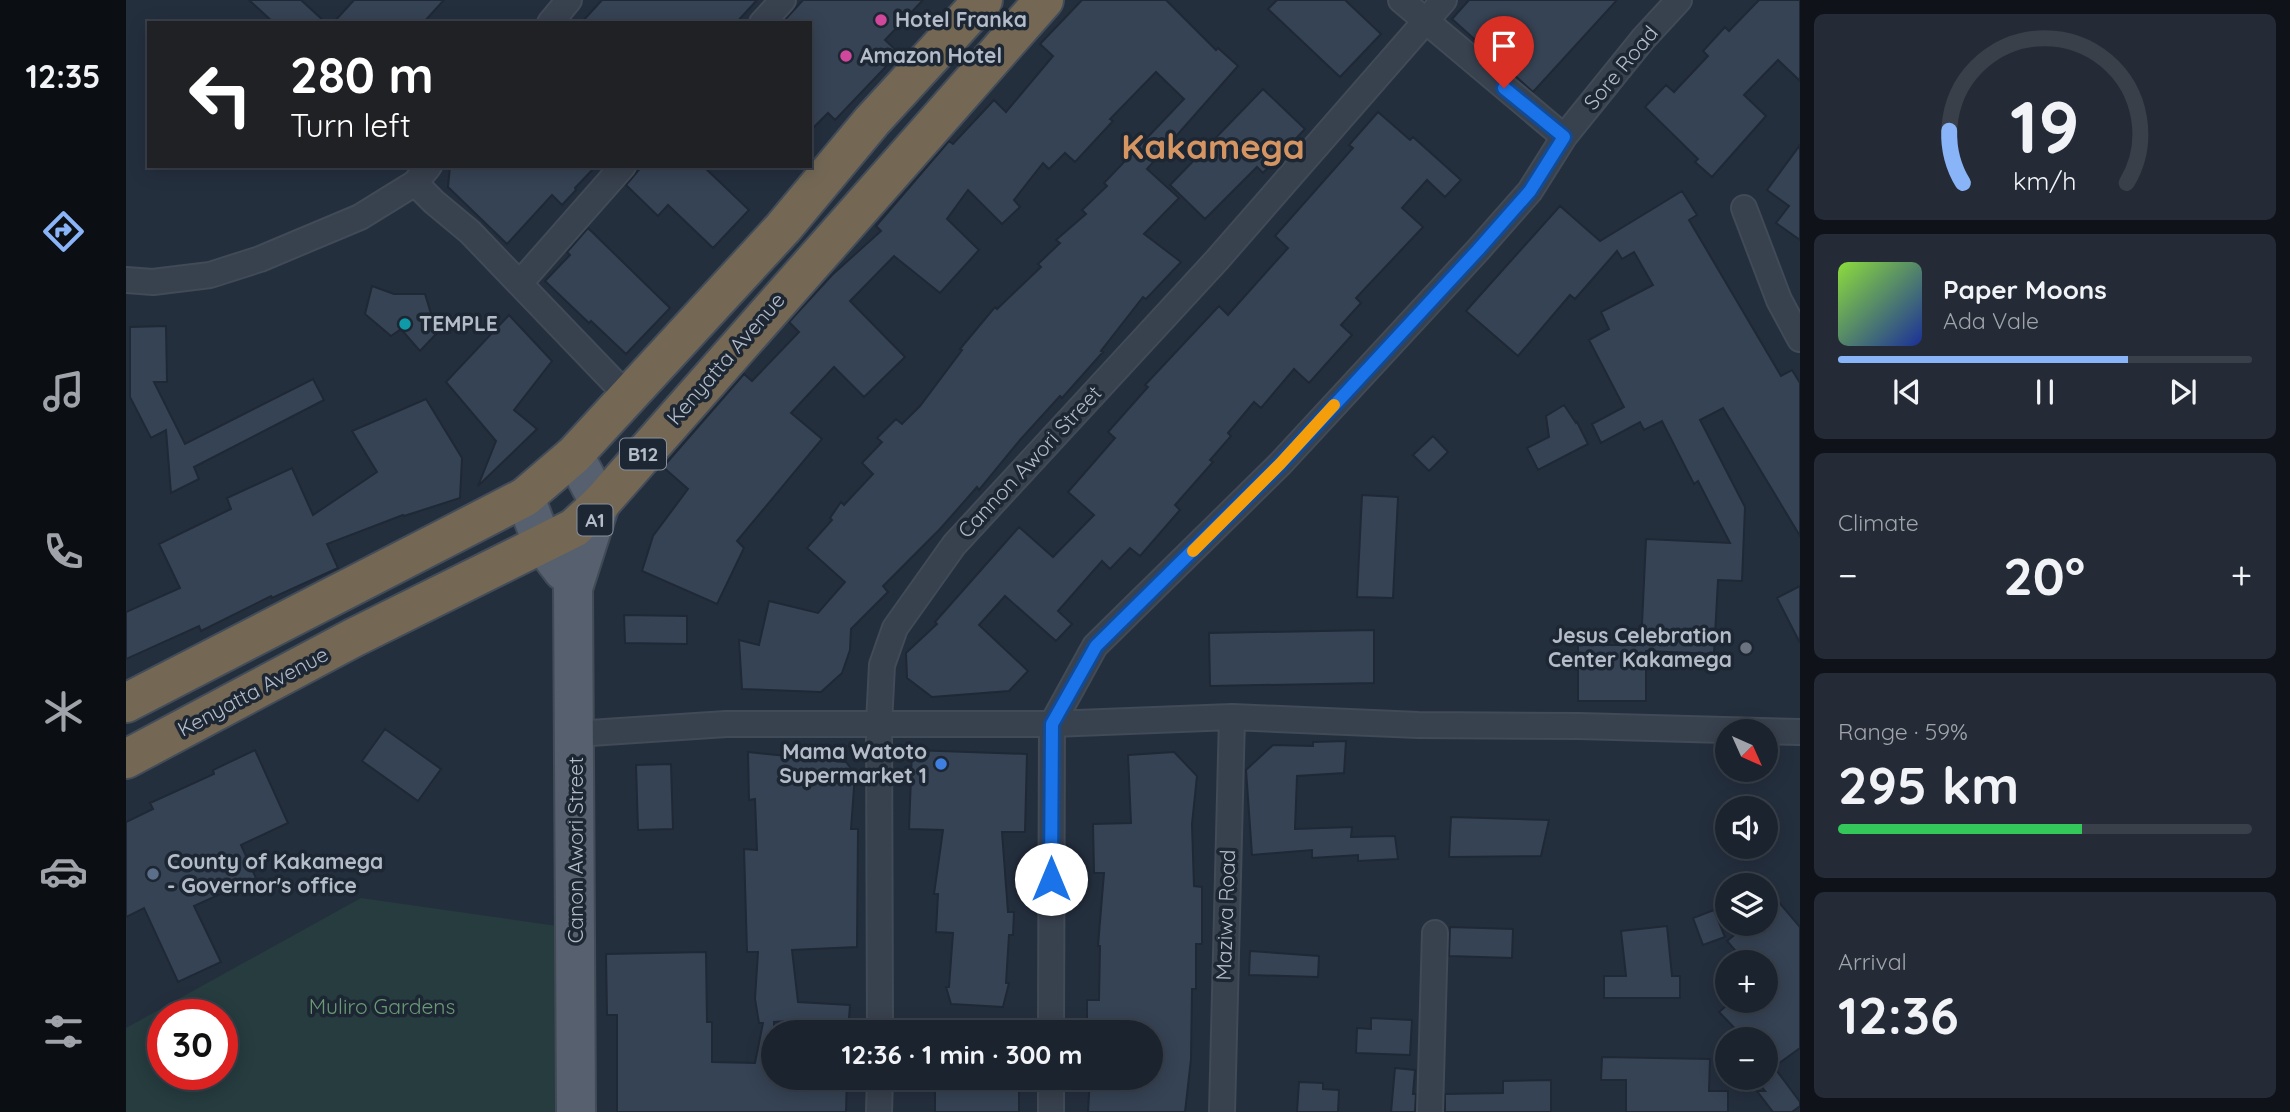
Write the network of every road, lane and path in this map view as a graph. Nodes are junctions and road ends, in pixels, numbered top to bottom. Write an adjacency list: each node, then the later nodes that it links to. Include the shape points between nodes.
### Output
1 (569, 0): 8 (street)
2 (783, 0): 9 (street)
3 (983, 0): 11 (highway, B12)
4 (1044, 0): 12 (highway, Kenyatta Avenue / B12)
5 (1401, 0): 10 (street)
6 (1444, 0): 10 (street, Cannon Awori Street)
7 (1679, 0): 13 (street, Sore Road)
8 (552, 21)
9 (764, 21)
10 (1426, 22): 13 (street); 30 (street, Cannon Awori Street, via 1217,260 954,545 895,628 882,665)
11 (934, 53): 12 (highway); 17 (highway, B12)
12 (968, 86): 18 (highway, Kenyatta Avenue / B12)
13 (1564, 137): 31 (street, Sore Road, via 1530,191 1478,250 1280,464 1096,646)
14 (621, 168): 20 (street)
15 (422, 174): 19 (street, via 360,217 260,259 210,275 153,282); 20 (street, via 434,202)
16 (1744, 208): 21 (street, via 1779,300)
17 (783, 228): 18 (highway); 22 (highway, B12)
18 (815, 258): 25 (highway, Kenyatta Avenue / B12)
19 (126, 280)
20 (520, 283): 22 (street)
21 (1800, 339)
22 (630, 396): 23 (highway, B12)
23 (574, 456): 24 (highway, B12); 25 (main road, A1)
24 (525, 497): 26 (main road); 28 (highway, B12)
25 (600, 504): 26 (highway, Kenyatta Avenue / B12, via 574,528); 27 (main road, Canon Awori Street / A1)
26 (543, 545): 27 (main road); 34 (highway, Kenyatta Avenue / B12, via 353,638)
27 (573, 588): 33 (main road, Canon Awori Street)
28 (126, 704)
29 (1232, 717): 31 (street); 32 (street); 43 (street, Maziwa Road)
30 (879, 723): 31 (street); 33 (street, via 726,724); 36 (street, Cannon Awori Street)
31 (1052, 724): 37 (street, Sore Road)
32 (1800, 732)
33 (575, 734): 40 (main road, Canon Awori Street)
34 (126, 759)
35 (1435, 933): 44 (street)
36 (880, 1020)
37 (1051, 1020)
38 (880, 1090): 41 (street)
39 (1051, 1090): 42 (street)
40 (576, 1112)
41 (879, 1112)
42 (1051, 1112)
43 (1222, 1112)
44 (1430, 1112)

